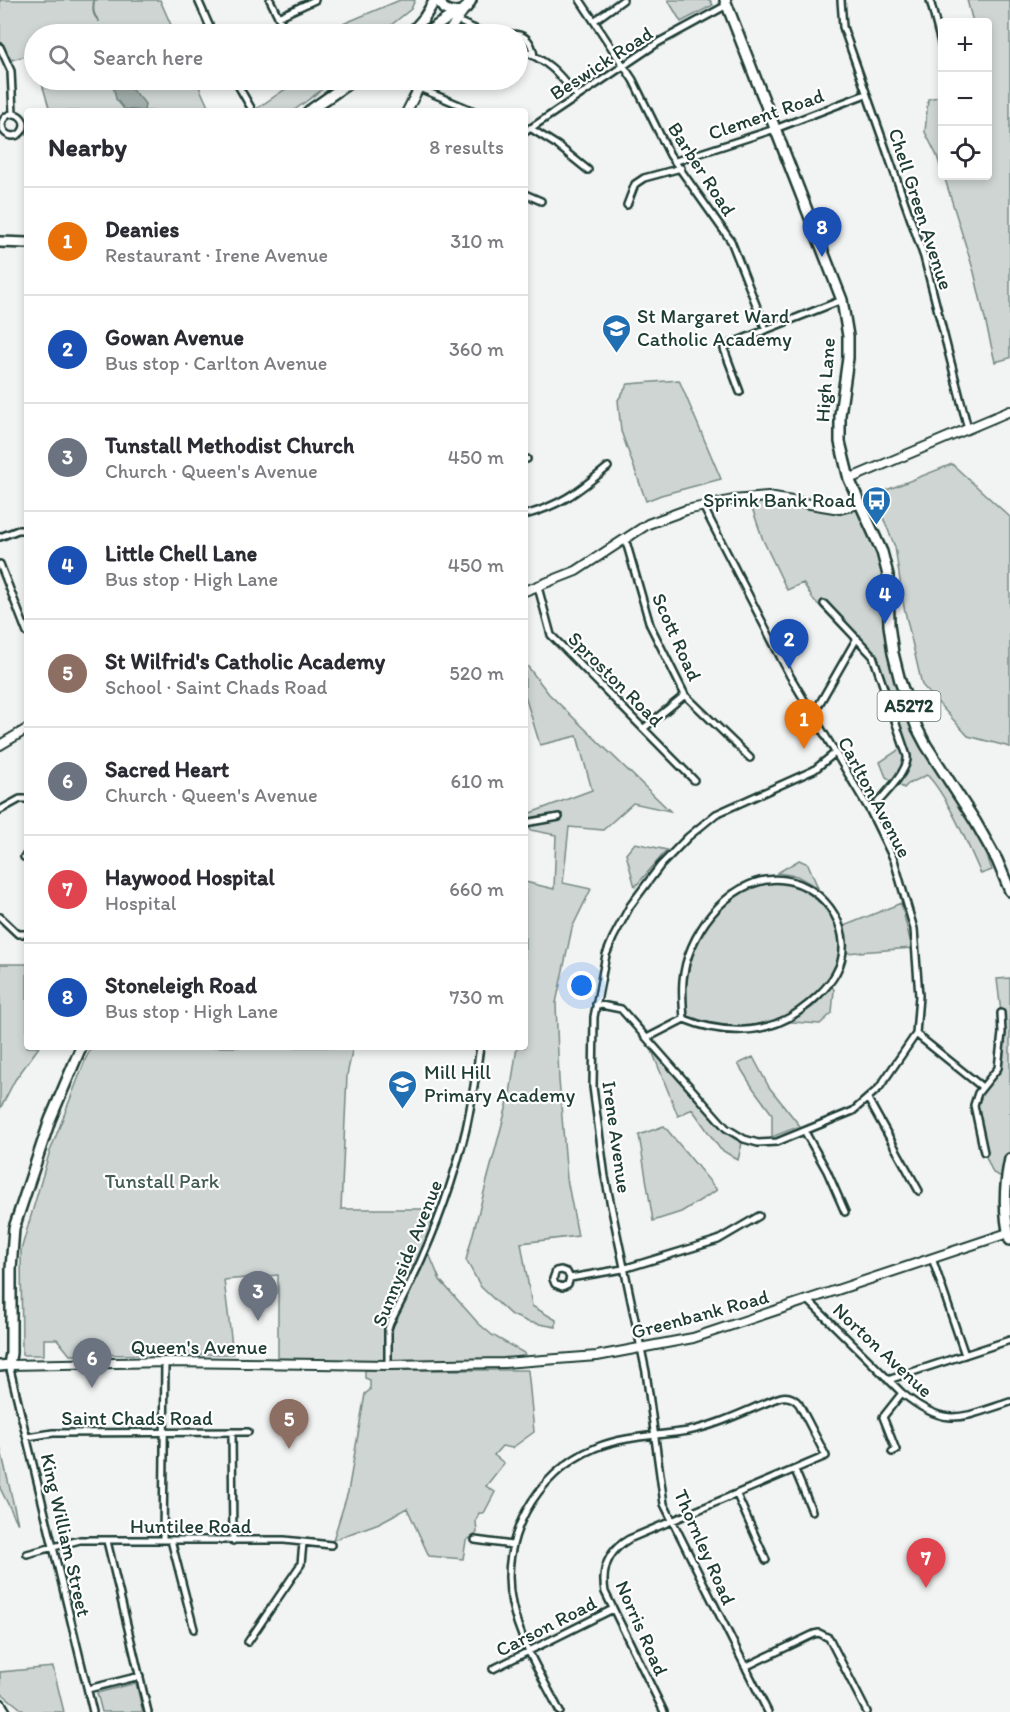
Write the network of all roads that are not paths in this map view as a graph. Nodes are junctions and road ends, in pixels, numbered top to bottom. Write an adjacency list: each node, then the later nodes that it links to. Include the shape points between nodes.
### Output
1 (198, 0): 14 (street)
2 (270, 0): 12 (street)
3 (315, 0): 12 (street)
4 (437, 0): 11 (main road, via 444,9); 16 (main road)
5 (471, 0): 11 (main road)
6 (580, 0): 13 (street, Barber Road)
7 (623, 0): 13 (street)
8 (841, 0): 29 (street, Chell Green Avenue, via 843,27)
9 (930, 0): 19 (street)
10 (726, 3): 24 (street, Beswick Road); 42 (main road, High Lane / A5272)
11 (460, 11): 17 (main road); 18 (street)
12 (278, 17): 15 (street)
13 (594, 21): 24 (street, Barber Road)
14 (209, 24)
15 (282, 24)
16 (419, 24)
17 (440, 24)
18 (453, 24)
19 (938, 31)
20 (528, 41): 23 (street)
21 (0, 47): 37 (street, via 11,71)
22 (528, 53): 23 (street)
23 (534, 56): 30 (street, via 556,70)
24 (623, 65): 30 (street, Beswick Road); 44 (street, Barber Road)
25 (240, 90): 31 (street)
26 (339, 90): 34 (main road)
27 (418, 90): 35 (street)
28 (434, 90): 36 (street)
29 (866, 94): 42 (street, Clement Road); 56 (street, Chell Green Avenue, via 924,256)
30 (577, 96): 41 (street, Beswick Road)
31 (247, 102): 32 (street); 33 (street)
32 (240, 106)
33 (251, 108)
34 (313, 108)
35 (408, 108)
36 (468, 108)
37 (13, 114): 38 (street); 39 (street)
38 (24, 124)
39 (1, 125): 40 (street, via 13,135)
40 (24, 127)
41 (528, 129)
42 (775, 129): 44 (street, Clement Road); 52 (main road, High Lane / A5272)
43 (528, 130): 46 (street, via 557,145)
44 (676, 161): 45 (street, Barber Road)
45 (681, 168): 49 (street, via 635,184); 53 (street, Barber Road, via 731,241)
46 (588, 170)
47 (528, 195): 48 (street)
48 (541, 201)
49 (627, 206)
50 (0, 242): 51 (main road)
51 (24, 243)
52 (842, 300): 53 (street); 58 (main road, High Lane / A5272, via 848,358 839,428)
53 (766, 330): 54 (street, via 724,349)
54 (740, 392)
55 (1010, 411): 56 (street)
56 (968, 429): 58 (street)
57 (608, 467): 61 (street, via 581,490 549,508)
58 (849, 479): 59 (main road, High Lane / A5272)
59 (858, 504): 60 (street, via 840,508 768,497); 84 (main road, High Lane / A5272, via 882,552 888,575 893,653 917,728 975,821)
60 (703, 506): 64 (street, via 648,524); 72 (street, Carlton Avenue)
61 (528, 514)
62 (24, 530): 63 (street)
63 (0, 537)
64 (625, 538): 66 (street, via 576,571); 71 (street, Scott Road, via 650,625)
65 (0, 564): 69 (street)
66 (538, 587): 67 (street); 73 (street, Sproston Road, via 551,635)
67 (528, 590)
68 (824, 604): 70 (street)
69 (24, 625)
70 (857, 639): 72 (street); 81 (street, via 873,656 908,761)
71 (686, 694): 73 (street); 77 (street, Scott Road)
72 (813, 715): 76 (street, Carlton Avenue)
73 (644, 728): 78 (street, Sproston Road)
74 (24, 731): 75 (street)
75 (0, 745)
76 (835, 753): 81 (street, Carlton Avenue); 87 (street, Irene Avenue, via 814,770 716,814 660,866 630,906 606,955)
77 (750, 758)
78 (694, 780)
79 (24, 799): 80 (street)
80 (0, 810)
81 (870, 811): 90 (street, Carlton Avenue, via 894,860 914,929 919,996)
82 (559, 817): 83 (street)
83 (528, 822)
84 (1010, 891)
85 (0, 917): 86 (street, via 18,934)
86 (24, 934)
87 (596, 1004): 91 (street, Carlton Avenue, via 621,1009); 104 (street, Irene Avenue, via 593,1088)
88 (1001, 1013): 94 (street, via 998,1068)
89 (684, 1019): 89 (street, via 683,975 693,944 708,919 731,897 760,881 784,880 806,886 827,903 840,927 839,965 827,985 796,1014 741,1032); 91 (street)
90 (916, 1034): 94 (street); 95 (street, Carlton Avenue)
91 (647, 1038): 96 (street, Carlton Avenue, via 735,1135 758,1143 777,1142)
92 (80, 1050): 111 (main road, via 50,1120 14,1228 12,1336)
93 (479, 1050): 112 (street, Sunnyside Avenue, via 466,1128 451,1184 424,1254 388,1329)
94 (982, 1087): 97 (street, via 974,1105)
95 (868, 1100): 96 (street, Carlton Avenue, via 853,1111); 99 (street)
96 (805, 1132): 100 (street)
97 (984, 1152)
98 (1010, 1159): 102 (main road, via 1004,1192)
99 (919, 1191)
100 (845, 1212)
101 (759, 1216): 104 (street, via 718,1240)
102 (1009, 1236): 103 (street, Greenbank Road)
103 (933, 1258): 106 (street, Greenbank Road); 109 (street)
104 (623, 1269): 105 (street); 108 (street, Irene Avenue)
105 (570, 1278)
106 (809, 1301): 108 (street, Greenbank Road, via 693,1338); 113 (street, Norton Avenue)
107 (1010, 1340): 109 (street)
108 (641, 1349): 112 (street, Greenbank Road, via 546,1360); 119 (street, Thornley Road)
109 (965, 1355): 113 (street)
110 (165, 1363): 111 (street, Queen's Avenue); 112 (street, Queen's Avenue); 118 (street)
111 (5, 1365): 120 (street, King William Street)
112 (388, 1365)
113 (888, 1380): 114 (street, Norton Avenue)
114 (902, 1393): 115 (street, Norton Avenue, via 936,1416 950,1418); 121 (street, via 883,1417 897,1450)
115 (1010, 1402)
116 (232, 1432): 117 (street, Saint Chads Road); 118 (street, Saint Chads Road); 130 (street)
117 (248, 1432)
118 (163, 1434): 120 (street, Saint Chads Road, via 53,1433); 126 (street)
119 (654, 1436): 122 (street, Norris Road, via 709,1426 787,1396 799,1404 826,1456); 125 (street, Thornley Road, via 664,1504); 133 (street, via 622,1439 576,1457 535,1497)
120 (27, 1437): 134 (street, King William Street)
121 (892, 1452)
122 (795, 1470): 123 (street, Norris Road); 124 (street)
123 (737, 1495): 125 (street, Norris Road); 136 (street)
124 (812, 1511)
125 (672, 1521): 137 (street, Norris Road, via 629,1539 613,1551 603,1572 605,1592); 143 (street, Thornley Road)
126 (163, 1540): 127 (street, Huntilee Road); 129 (street, Huntilee Road)
127 (171, 1540): 130 (street, Huntilee Road); 138 (street)
128 (475, 1540): 133 (street)
129 (107, 1541): 134 (street, Huntilee Road, via 80,1540); 145 (street)
130 (233, 1541): 131 (street, Huntilee Road)
131 (303, 1543): 132 (street, Huntilee Road); 139 (street, via 301,1564)
132 (331, 1545)
133 (512, 1545): 142 (street, via 508,1578 512,1604)
134 (52, 1547): 135 (street, Huntilee Road); 146 (street, King William Street)
135 (27, 1554)
136 (766, 1560)
137 (613, 1609): 142 (street, Carson Road); 152 (street, Norris Road)
138 (194, 1629)
139 (254, 1634): 140 (street); 141 (street)
140 (260, 1638)
141 (248, 1642)
142 (530, 1651): 144 (street, Carson Road); 151 (street)
143 (745, 1667): 153 (street, Thornley Road); 154 (street, via 814,1634 824,1635)
144 (493, 1669)
145 (140, 1676): 146 (street); 150 (street)
146 (88, 1689): 149 (street, King William Street)
147 (0, 1704): 148 (main road)
148 (5, 1712)
149 (93, 1712)
150 (148, 1712)
151 (560, 1712)
152 (664, 1712)
153 (768, 1712)
154 (867, 1712)

